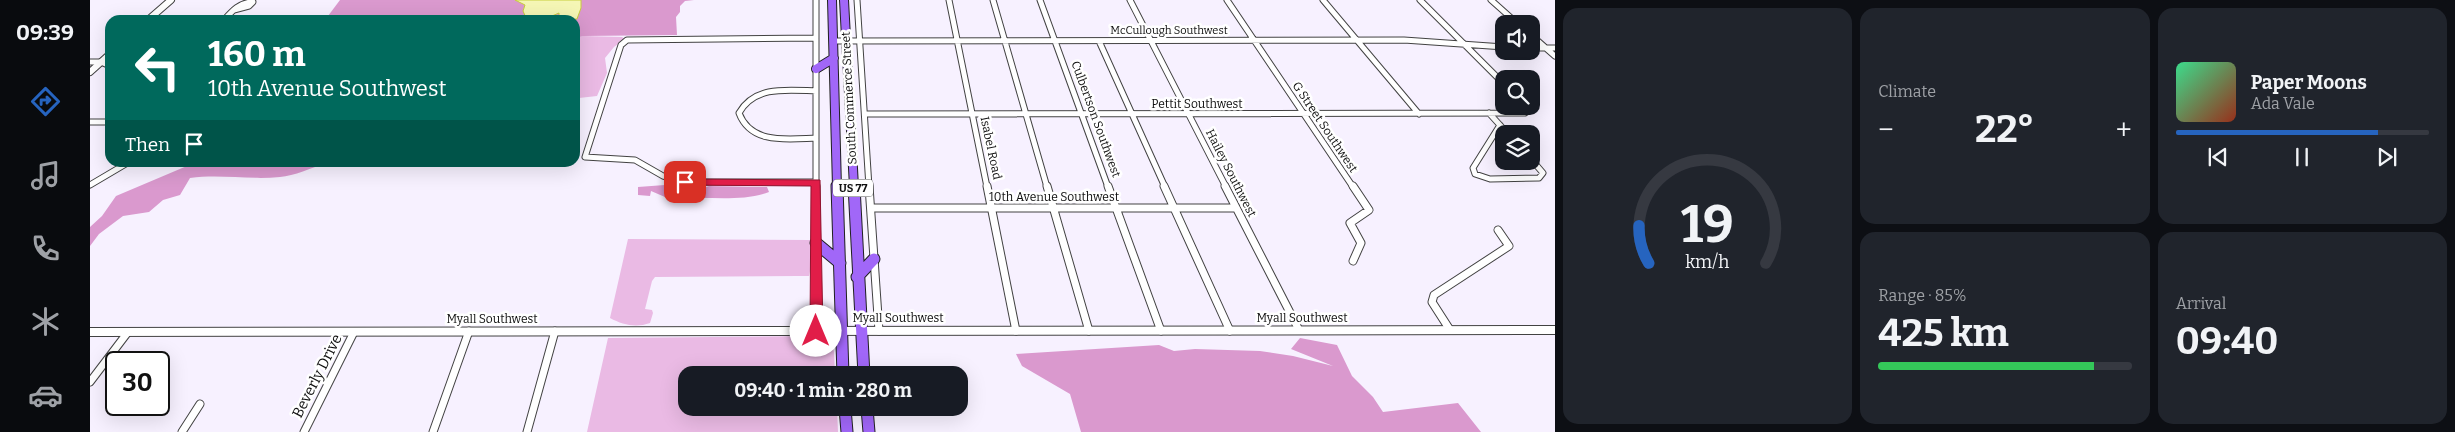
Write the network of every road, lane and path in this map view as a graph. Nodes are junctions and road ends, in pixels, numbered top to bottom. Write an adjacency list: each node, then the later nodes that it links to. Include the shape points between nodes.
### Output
1 (171, 0): 15 (street)
2 (816, 0): 18 (street)
3 (832, 0): 23 (main road, South Commerce Street / US 77)
4 (844, 0): 24 (main road, South Commerce Street / US 77)
5 (857, 0): 25 (street)
6 (949, 0): 26 (street, Isabel Road)
7 (993, 0): 27 (street)
8 (1040, 0): 19 (street, Culbertson Southwest)
9 (1130, 0): 20 (street, Hailey Southwest)
10 (1227, 0): 21 (street, G Street Southwest)
11 (1323, 0): 22 (street)
12 (1420, 0): 30 (street)
13 (1491, 0): 17 (street)
14 (234, 10): 16 (street)
15 (154, 15)
16 (229, 15)
17 (1508, 15)
18 (816, 38): 41 (street); 62 (street, via 638,38 622,43 585,157 635,160)
19 (1055, 40): 27 (street, McCullough Southwest); 28 (street, McCullough Southwest); 51 (street, Culbertson Southwest)
20 (1151, 40): 21 (street, McCullough Southwest); 28 (street, McCullough Southwest); 45 (street, Hailey Southwest)
21 (1255, 40): 22 (street, McCullough Southwest); 53 (street, G Street Southwest)
22 (1358, 40): 30 (street, McCullough Southwest); 54 (street)
23 (833, 41): 24 (street, McCullough Southwest); 37 (main road, South Commerce Street / US 77)
24 (846, 41): 25 (street, McCullough Southwest); 76 (main road, South Commerce Street / US 77)
25 (860, 41): 26 (street, McCullough Southwest); 48 (street)
26 (957, 41): 27 (street, McCullough Southwest); 49 (street, Isabel Road)
27 (1004, 41): 50 (street)
28 (1099, 41): 52 (street)
29 (1540, 42): 33 (street)
30 (1464, 44): 31 (street, McCullough Southwest); 43 (street)
31 (1495, 47)
32 (1540, 48): 33 (street)
33 (1547, 48): 34 (street); 35 (street)
34 (1555, 48)
35 (1555, 56)
36 (105, 58): 39 (street)
37 (834, 58): 41 (main road); 75 (main road, South Commerce Street / US 77)
38 (90, 62): 39 (street)
39 (101, 62): 40 (street); 42 (street)
40 (105, 64)
41 (816, 69): 44 (street)
42 (90, 72)
43 (1495, 75)
44 (816, 90): 59 (street); 59 (street, via 762,94 746,103 740,114 745,127 761,136)
45 (1188, 113): 52 (street, Pettit Southwest); 53 (street, Pettit Southwest); 70 (street, Hailey Southwest)
46 (1489, 113): 47 (street, Pettit Southwest); 54 (street, Pettit Southwest); 57 (street)
47 (1495, 113)
48 (865, 114): 49 (street, Pettit Southwest); 65 (street)
49 (972, 114): 50 (street, Pettit Southwest); 66 (street, Isabel Road)
50 (1026, 114): 51 (street, Pettit Southwest); 67 (street)
51 (1082, 114): 52 (street, Pettit Southwest); 68 (street, Culbertson Southwest)
52 (1133, 114): 69 (street)
53 (1304, 114): 54 (street, Pettit Southwest); 74 (street, G Street Southwest, via 1369,210 1350,224 1361,243)
54 (1419, 114)
55 (90, 122): 56 (street)
56 (105, 122)
57 (1500, 125)
58 (1495, 133): 61 (street, via 1473,168 1475,174 1490,179 1539,178 1543,173)
59 (816, 138): 63 (street)
60 (121, 167): 64 (street)
61 (1540, 170)
62 (678, 181): 63 (street, via 717,184)
63 (816, 182): 72 (street)
64 (90, 185)
65 (871, 208): 66 (street, 10th Avenue Southwest); 73 (street)
66 (991, 208): 67 (street, 10th Avenue Southwest); 87 (street, Isabel Road)
67 (1053, 208): 68 (street, 10th Avenue Southwest); 88 (street)
68 (1116, 208): 69 (street, 10th Avenue Southwest); 89 (street, Culbertson Southwest)
69 (1176, 208): 70 (street, 10th Avenue Southwest); 77 (street)
70 (1236, 208): 78 (street, Hailey Southwest)
71 (1498, 230): 79 (street, via 1510,246 1434,295 1432,302)
72 (816, 243): 75 (main road); 83 (street)
73 (874, 259): 76 (main road); 86 (street)
74 (1353, 260)
75 (840, 263): 84 (main road, South Commerce Street / US 77)
76 (857, 278): 85 (main road, South Commerce Street / US 77)
77 (1230, 330): 78 (street, Myall Southwest); 89 (street, Myall Southwest)
78 (1299, 330): 79 (street, Myall Southwest)
79 (1450, 330): 80 (street, Myall Southwest)
80 (1555, 330)
81 (469, 331): 82 (street, Myall Southwest); 92 (street, Myall Southwest); 101 (street)
82 (555, 331): 83 (street, Myall Southwest); 102 (street)
83 (816, 331): 84 (street, Myall Southwest)
84 (842, 331): 85 (street, Myall Southwest); 93 (main road, South Commerce Street / US 77)
85 (860, 331): 86 (street, Myall Southwest); 94 (main road, South Commerce Street / US 77)
86 (879, 331): 87 (street, Myall Southwest)
87 (1016, 331): 88 (street, Myall Southwest)
88 (1089, 331): 89 (street, Myall Southwest)
89 (1161, 331)
90 (90, 332): 91 (street, Myall Southwest)
91 (128, 332): 92 (street, Myall Southwest); 95 (street)
92 (354, 332): 100 (street, Beverly Drive)
93 (843, 366)
94 (863, 366)
95 (90, 382)
96 (200, 404): 99 (street)
97 (846, 416): 103 (main road)
98 (868, 416): 104 (main road)
99 (182, 432)
100 (304, 432)
101 (433, 432)
102 (526, 432)
103 (847, 432)
104 (869, 432)

